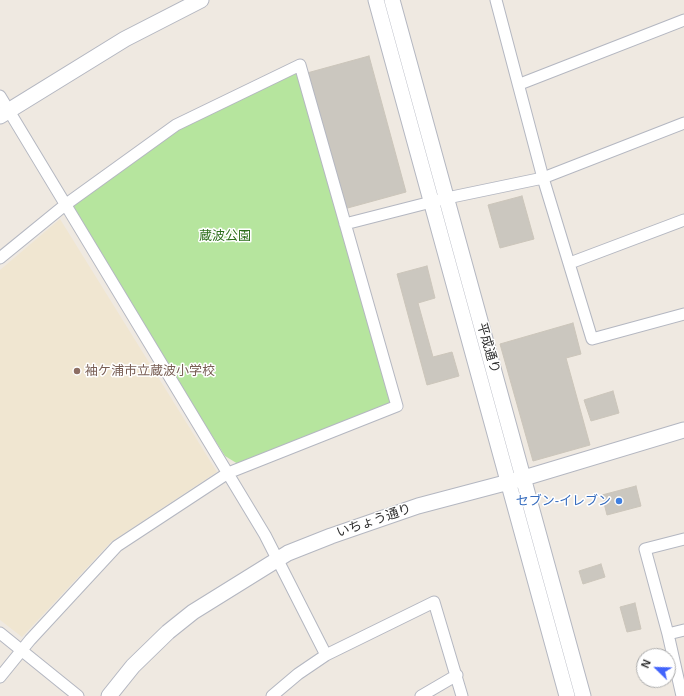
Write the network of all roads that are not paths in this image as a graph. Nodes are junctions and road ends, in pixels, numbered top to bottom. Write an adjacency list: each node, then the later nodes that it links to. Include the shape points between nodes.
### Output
1 (202, 0): 8 (street, via 125,39)
2 (376, 0): 12 (street, 平成通り)
3 (392, 0): 11 (street, 平成通り)
4 (496, 0): 6 (street)
5 (684, 20): 6 (street)
6 (520, 84): 10 (street)
7 (0, 96): 8 (street)
8 (4, 113): 13 (street)
9 (684, 123): 10 (street)
10 (543, 178): 11 (street); 17 (street)
11 (447, 198): 12 (street); 21 (street, 平成通り)
12 (432, 202): 15 (street); 22 (street, 平成通り)
13 (65, 205): 15 (street, via 176,125 300,65); 16 (street); 20 (street)
14 (684, 220): 17 (street)
15 (345, 224): 20 (street, via 397,406)
16 (0, 258)
17 (570, 262): 18 (street, via 592,339)
18 (684, 314)
19 (684, 430): 21 (street, いちょう通り)
20 (228, 474): 24 (street); 28 (street, via 117,546)
21 (524, 478): 22 (street, いちょう通り); 38 (street, 平成通り)
22 (509, 481): 24 (street, いちょう通り, via 418,506 332,536); 37 (street, 平成通り)
23 (684, 539): 27 (street, via 645,549)
24 (278, 559): 29 (street); 33 (street, いちょう通り, via 193,612 168,632 132,666)
25 (684, 630): 27 (street)
26 (0, 634): 28 (street)
27 (668, 634): 39 (street)
28 (21, 650): 31 (street); 32 (street)
29 (326, 655): 30 (street, via 434,602); 34 (street)
30 (457, 675): 35 (street); 36 (street)
31 (0, 677)
32 (78, 696)
33 (109, 696)
34 (272, 696)
35 (421, 696)
36 (462, 696)
37 (567, 696)
38 (584, 696)
39 (682, 696)

